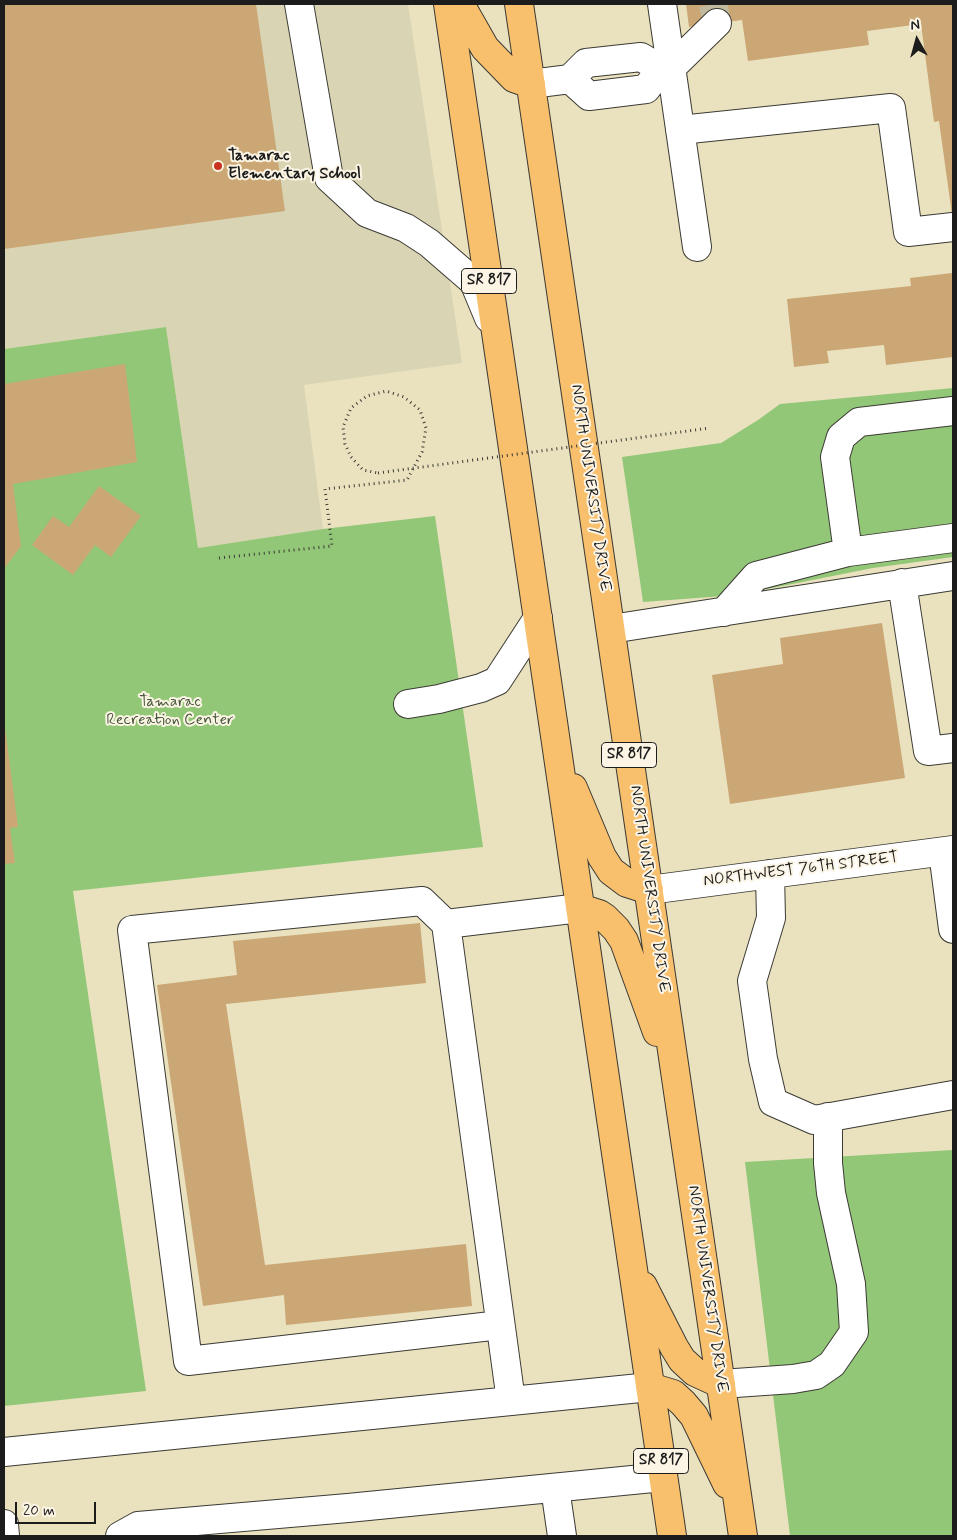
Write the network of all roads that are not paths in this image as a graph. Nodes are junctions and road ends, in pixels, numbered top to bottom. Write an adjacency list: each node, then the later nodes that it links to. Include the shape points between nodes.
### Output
1 (299, 4): 12 (street, via 330,178 367,213 406,228 429,243 474,282)
2 (448, 4): 12 (main road, SR 817)
3 (460, 4): 8 (main road, via 485,48 514,78)
4 (519, 4): 8 (main road, NORTH UNIVERSITY DRIVE / SR 817)
5 (662, 4): 7 (street)
6 (717, 23): 7 (street)
7 (666, 68): 8 (street, via 641,57 586,63 570,79); 9 (street)
8 (530, 84): 20 (main road, NORTH UNIVERSITY DRIVE / SR 817)
9 (680, 130): 10 (street, via 891,108 908,232); 11 (street)
10 (953, 227)
11 (697, 247)
12 (497, 336): 19 (main road, SR 817)
13 (953, 411): 15 (street, via 859,422 841,437 835,457)
14 (953, 538): 15 (street)
15 (848, 552): 18 (street, via 756,576)
16 (953, 576): 17 (street)
17 (902, 583): 18 (street); 22 (street, via 928,751)
18 (724, 612): 20 (street)
19 (538, 618): 21 (street, via 497,682); 23 (main road, SR 817)
20 (611, 629): 26 (main road, NORTH UNIVERSITY DRIVE / SR 817)
21 (408, 704)
22 (953, 748)
23 (558, 752): 26 (main road, via 602,858 611,871 627,883); 27 (main road, SR 817)
24 (948, 851): 25 (street, NORTHWEST 76TH STREET); 29 (street)
25 (770, 874): 26 (street, NORTHWEST 76TH STREET); 32 (street, via 771,918 752,981 773,1102 814,1120)
26 (649, 890): 30 (main road, NORTH UNIVERSITY DRIVE / SR 817)
27 (580, 908): 28 (street); 30 (main road, via 609,921 627,946); 33 (main road, SR 817)
28 (446, 924): 34 (street); 34 (street, via 422,900 132,930 188,1362)
29 (953, 929)
30 (678, 1093): 35 (main road, NORTH UNIVERSITY DRIVE / SR 817)
31 (953, 1095): 32 (street)
32 (828, 1117): 35 (street, via 831,1193 851,1284 854,1332 832,1364 816,1375)
33 (632, 1264): 35 (main road, via 682,1360 695,1372); 36 (main road, SR 817)
34 (500, 1325): 37 (street)
35 (721, 1384): 41 (main road, NORTH UNIVERSITY DRIVE / SR 817)
36 (650, 1387): 37 (street); 39 (main road, SR 817); 41 (main road, via 673,1394 694,1416)
37 (511, 1400): 38 (street)
38 (4, 1452)
39 (664, 1477): 40 (street); 46 (main road, SR 817)
40 (555, 1488): 44 (street, via 138,1526); 45 (street)
41 (739, 1507): 47 (main road, NORTH UNIVERSITY DRIVE / SR 817)
42 (4, 1524): 43 (street)
43 (5, 1536)
44 (120, 1536)
45 (562, 1536)
46 (672, 1536)
47 (743, 1536)

